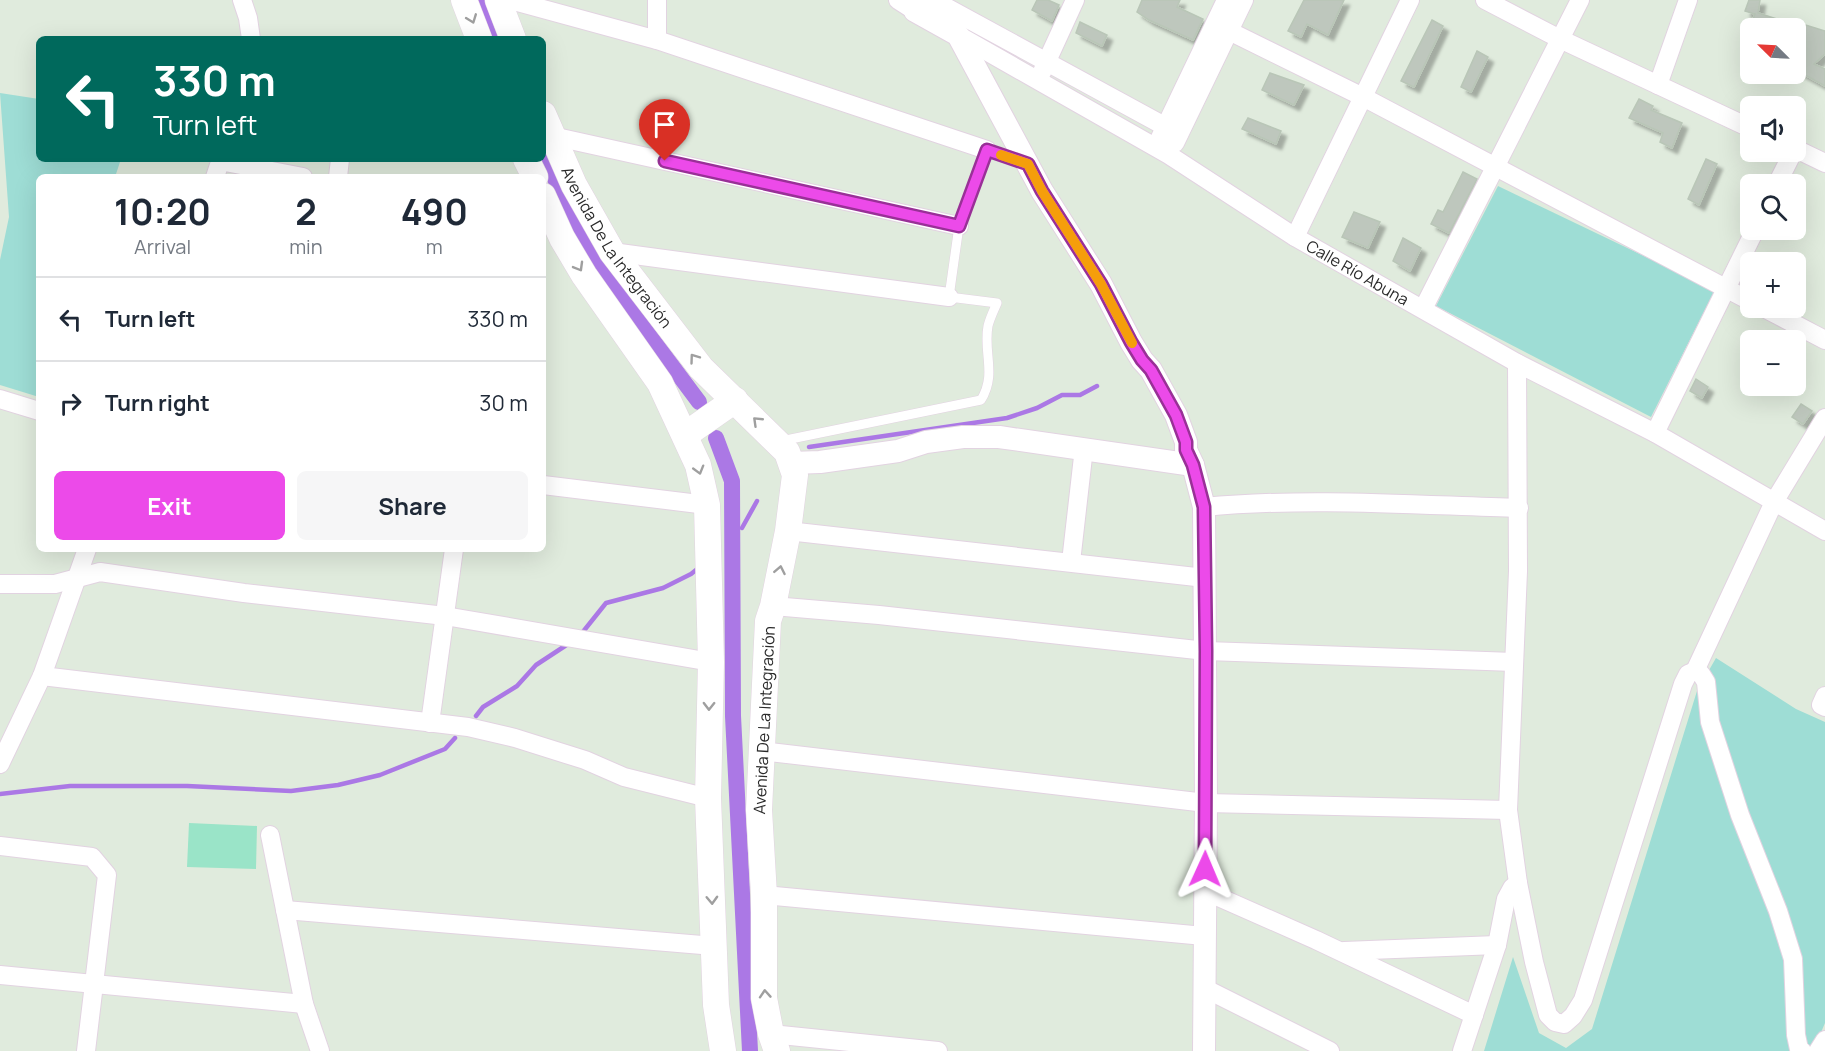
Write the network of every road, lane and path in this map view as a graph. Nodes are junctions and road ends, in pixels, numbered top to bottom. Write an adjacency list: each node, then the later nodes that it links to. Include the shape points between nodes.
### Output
1 (242, 0): 16 (street)
2 (464, 0): 17 (main road, one-way to 17)
3 (498, 0): 18 (main road)
4 (510, 0): 20 (street)
5 (657, 0): 20 (street)
6 (1075, 0): 21 (street)
7 (1226, 0): 27 (street)
8 (1244, 0): 14 (street)
9 (1410, 0): 24 (street)
10 (1485, 0): 19 (street)
11 (1580, 0): 19 (street)
12 (1688, 0): 23 (street)
13 (917, 3): 15 (street, Calle Río Abuna); 21 (street)
14 (1229, 31): 24 (street); 27 (street)
15 (958, 35): 22 (street, Calle Río Abuna); 32 (street)
16 (251, 36)
17 (478, 36)
18 (512, 36)
19 (1560, 39): 23 (street); 34 (street)
20 (657, 40): 28 (street)
21 (1046, 62): 22 (street); 27 (street)
22 (1038, 79): 29 (street, Calle Río Abuna)
23 (1658, 85): 25 (street)
24 (1363, 97): 34 (street); 39 (street)
25 (1740, 123)
26 (547, 125): 37 (street); 41 (main road, Avenida De La Integración, via 574,186)
27 (1172, 130): 29 (street)
28 (987, 150): 32 (lane); 37 (lane)
29 (1162, 151): 39 (street, Calle Río Abuna)
30 (1806, 155): 31 (street)
31 (1825, 163)
32 (1028, 164): 57 (street, via 1176,415)
33 (219, 166): 35 (street)
34 (1495, 166): 42 (street); 45 (street)
35 (280, 174)
36 (546, 208): 38 (main road)
37 (959, 226): 44 (lane)
38 (553, 236): 54 (main road, one-way to 54, via 660,383)
39 (1295, 237): 45 (street, Calle Río Abuna)
40 (1750, 240): 42 (street)
41 (612, 252): 44 (street); 50 (main road, Avenida De La Integración, one-way to 41, via 701,368)
42 (1726, 288): 43 (street); 53 (street)
43 (1740, 296)
44 (949, 297): 56 (lane, via 997,303 988,326 990,376 981,400)
45 (1423, 309): 48 (street, Calle Río Abuna)
46 (1783, 318): 47 (street)
47 (1825, 340)
48 (1517, 363): 53 (street, Calle Río Abuna); 62 (street)
49 (0, 399): 51 (street)
50 (735, 400): 54 (main road); 56 (main road, Avenida De La Integración, one-way to 50)
51 (36, 410)
52 (1825, 418): 59 (street)
53 (1655, 433): 59 (street, Calle Río Abuna)
54 (685, 435): 60 (main road, one-way to 60, via 698,465)
55 (1084, 448): 56 (street, via 999,437 963,437 820,462); 57 (street); 67 (street)
56 (785, 452): 63 (main road, Avenida De La Integración, via 795,475)
57 (1193, 465): 61 (street)
58 (546, 484): 60 (street)
59 (1774, 502): 64 (street, Calle Río Abuna); 76 (street)
60 (707, 505): 74 (main road)
61 (1204, 507): 62 (street, via 1314,502); 69 (street)
62 (1519, 508): 75 (street)
63 (788, 531): 67 (street); 71 (main road, Avenida De La Integración, one-way to 63)
64 (1825, 531)
65 (86, 552): 68 (street)
66 (454, 552): 72 (street)
67 (1071, 562): 69 (street)
68 (78, 577): 70 (street, via 55,584); 72 (street, via 100,572); 77 (street)
69 (1205, 578): 73 (street)
70 (0, 584)
71 (773, 606): 73 (street); 81 (main road, Avenida De La Integración, via 768,621)
72 (445, 616): 74 (street); 80 (street)
73 (1206, 651): 75 (street); 84 (street)
74 (711, 662): 83 (main road, one-way to 83)
75 (1514, 662): 85 (street)
76 (1695, 671): 88 (street, via 1688,674 1683,684 1583,1000 1564,1024 1548,1016); 109 (street, via 1706,682 1710,722 1736,805 1793,959 1796,1035)
77 (42, 676): 80 (street); 82 (street)
78 (1825, 696): 79 (street, via 1821,705)
79 (1825, 707)
80 (430, 723): 83 (street, via 515,738 624,777)
81 (761, 751): 84 (street); 90 (main road, Avenida De La Integración, via 759,810)
82 (0, 764)
83 (708, 798): 94 (main road, one-way to 94)
84 (1206, 803): 85 (street); 89 (street)
85 (1508, 810): 88 (street)
86 (270, 835): 91 (street)
87 (0, 846): 97 (street, via 92,857 107,875)
88 (1518, 884): 93 (street, via 1506,899)
89 (1205, 891): 92 (street); 95 (street)
90 (764, 895): 92 (street); 101 (main road, Avenida De La Integración, one-way to 90, via 764,998)
91 (285, 910): 94 (street); 99 (street)
92 (1204, 936): 98 (street)
93 (1497, 945): 95 (street); 100 (street)
94 (714, 946): 104 (main road, via 716,1005)
95 (1340, 951): 100 (street)
96 (0, 975): 97 (street)
97 (95, 983): 99 (street); 102 (street)
98 (1204, 988): 106 (street); 107 (street)
99 (304, 1004): 103 (street)
100 (1474, 1015): 108 (street)
101 (774, 1043): 105 (street)
102 (86, 1051)
103 (320, 1051)
104 (723, 1051)
105 (938, 1051)
106 (1204, 1051)
107 (1330, 1051)
108 (1462, 1051)
109 (1802, 1051)

